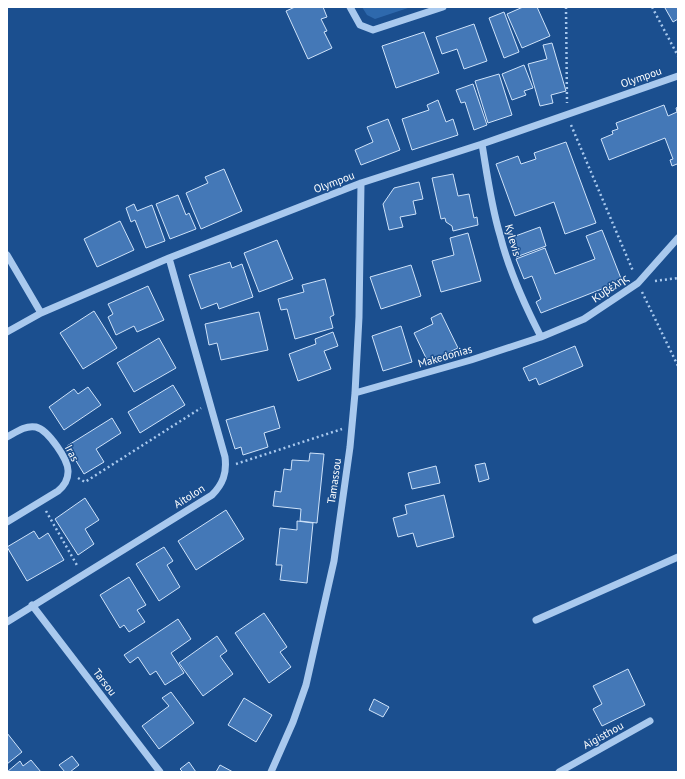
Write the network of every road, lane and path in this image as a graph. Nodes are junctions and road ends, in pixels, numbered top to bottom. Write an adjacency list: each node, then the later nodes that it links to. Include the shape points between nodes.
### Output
1 (350, 7): 2 (street, via 360,25 374,30)
2 (444, 7)
3 (566, 7): 7 (path)
4 (652, 7): 5 (path)
5 (678, 56)
6 (678, 76): 7 (street, Olympou)
7 (567, 114): 8 (street, Olympou); 14 (path)
8 (482, 144): 9 (street, Olympou); 17 (street, Kylevis, via 494,212 505,252)
9 (361, 183): 12 (street, Olympou); 19 (street, Tamassou)
10 (678, 238): 14 (street, Κυβέλης)
11 (7, 254): 15 (street)
12 (169, 258): 15 (street, Olympou); 20 (street, Aitolon)
13 (678, 278): 14 (path)
14 (638, 283): 17 (street, Κυβέλης, via 584,319); 18 (path)
15 (41, 313): 16 (street, Olympou)
16 (7, 332)
17 (540, 337): 19 (street, Makedonias, via 471,360)
18 (678, 366)
19 (355, 393): 21 (street, Tamassou)
20 (210, 403): 23 (street, Aitolon); 24 (path, via 85,482)
21 (352, 426): 23 (path); 35 (street, Tamassou, via 334,561 309,669 293,722)
22 (7, 436): 24 (street, Iras, via 27,427 42,429 48,434 68,466)
23 (226, 468): 28 (street, Aitolon, via 224,478 212,495)
24 (68, 473): 25 (street, Iras, via 63,486)
25 (40, 502): 26 (street, Iras); 28 (path)
26 (7, 522)
27 (678, 557): 30 (street)
28 (83, 574): 29 (street, Aitolon)
29 (32, 606): 31 (street, Aitolon); 34 (street, Tarsou)
30 (536, 620)
31 (7, 622)
32 (650, 721): 33 (street, Aigisthou)
33 (568, 770): 36 (street, Aigisthou)
34 (160, 772)
35 (270, 772)
36 (559, 772)

